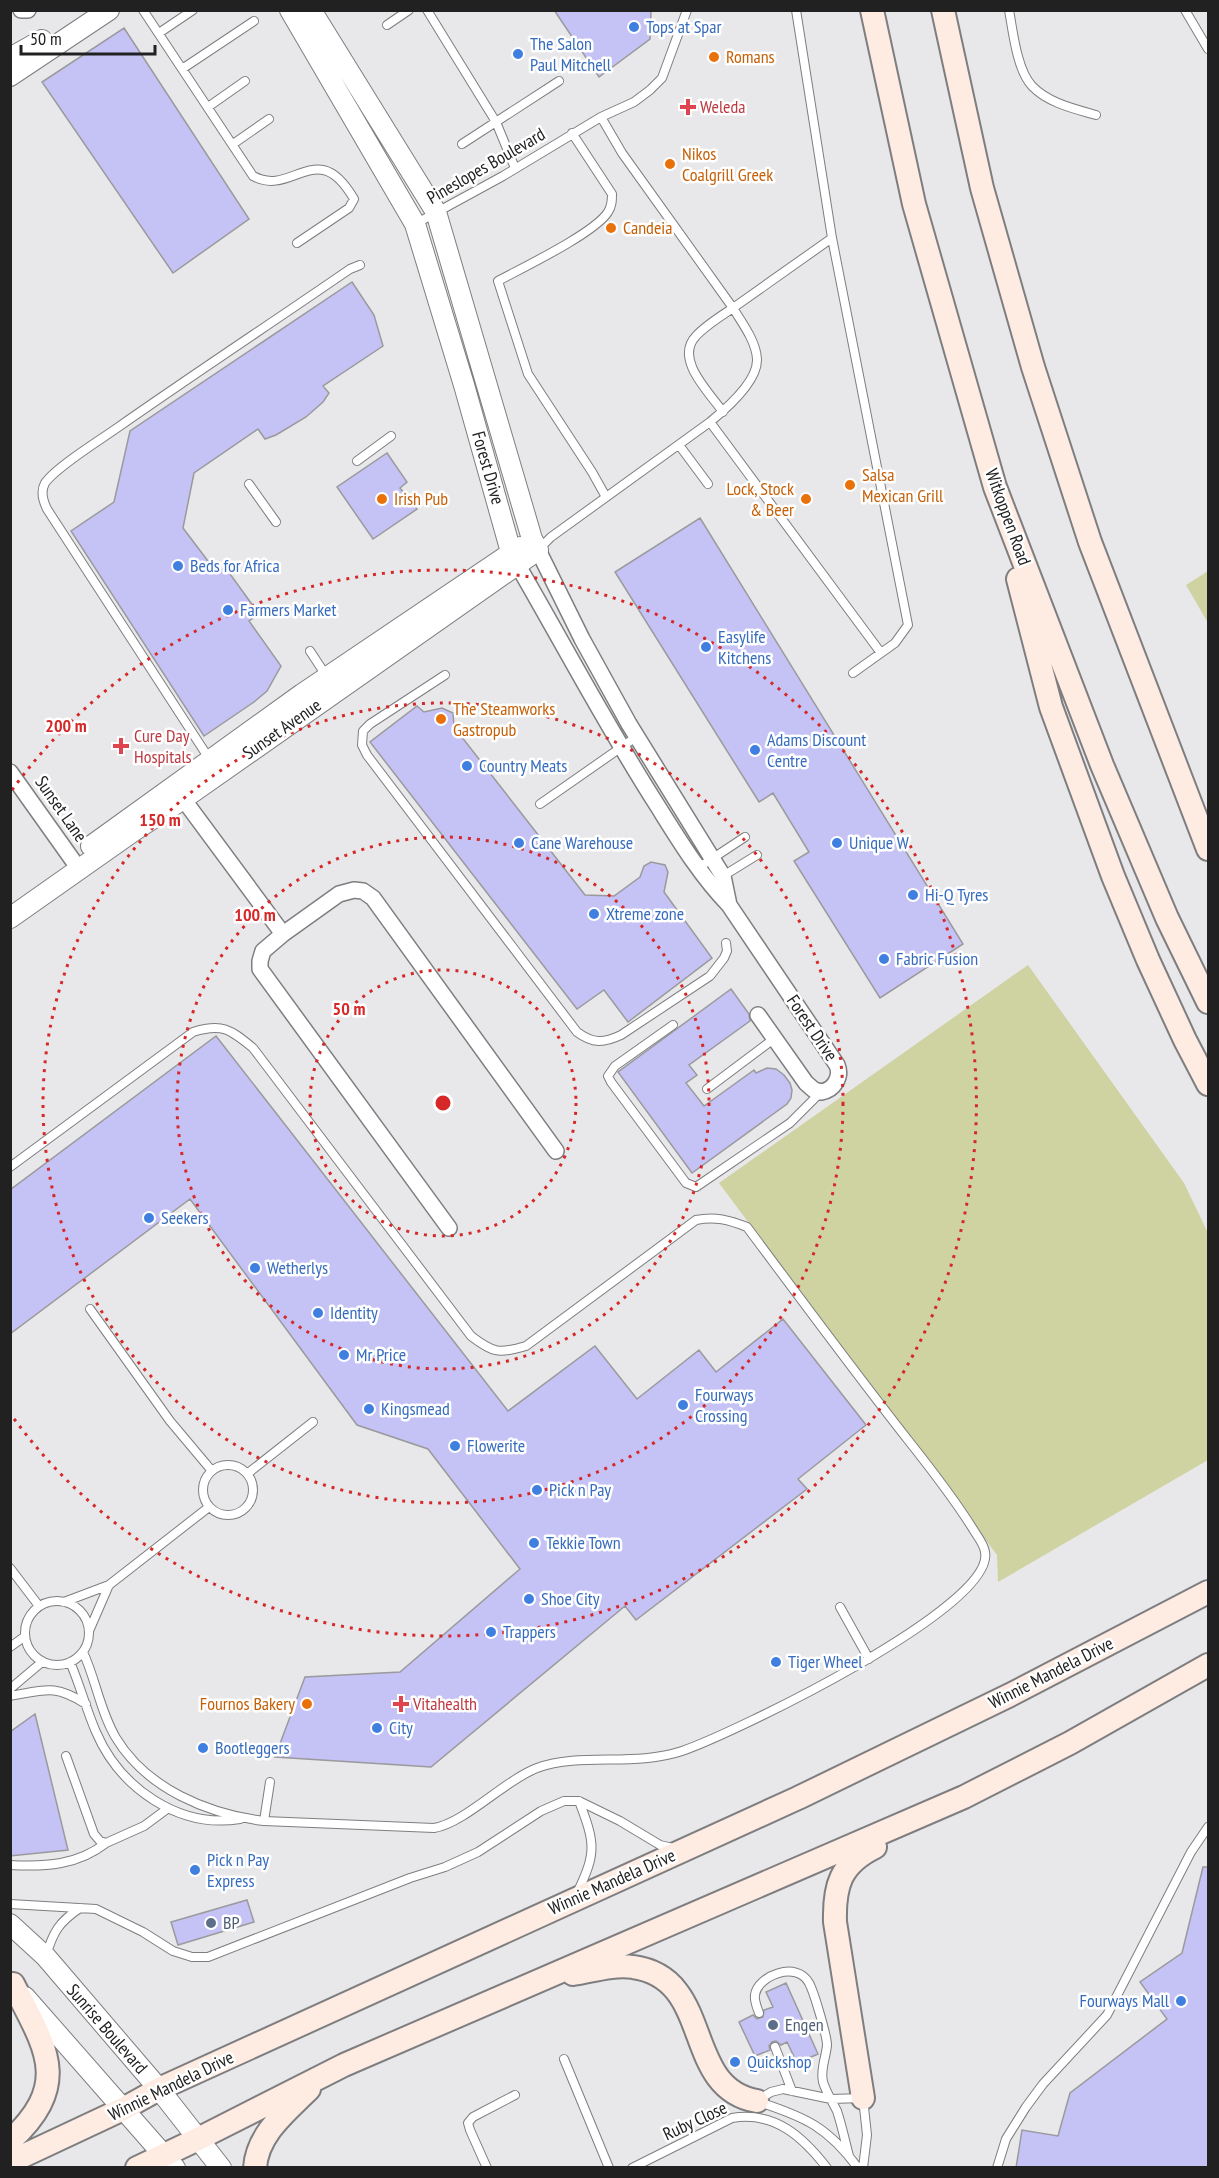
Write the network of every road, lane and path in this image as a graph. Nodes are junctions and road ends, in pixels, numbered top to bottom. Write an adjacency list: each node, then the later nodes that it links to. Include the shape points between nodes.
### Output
1 (21, 10): 2 (street)
2 (28, 10)
3 (85, 10): 21 (street)
4 (110, 10): 23 (street)
5 (143, 10): 19 (lane)
6 (193, 10): 19 (lane)
7 (290, 10): 36 (street, Forest Drive)
8 (311, 10): 35 (street, Forest Drive)
9 (409, 10): 18 (lane)
10 (427, 10): 30 (lane)
11 (687, 10): 28 (lane, Pineslopes Boulevard, via 662,78 634,102)
12 (796, 10): 37 (lane)
13 (872, 10): 48 (main road, Witkoppen Road, via 914,204)
14 (943, 10): 65 (main road, via 982,188 1033,367 1090,542)
15 (1010, 10): 27 (lane, via 1019,59 1033,87 1068,107)
16 (1185, 10): 20 (lane)
17 (254, 21): 22 (lane)
18 (387, 25)
19 (159, 33): 22 (lane)
20 (1209, 49)
21 (10, 58)
22 (182, 69): 26 (lane)
23 (10, 76)
24 (245, 81): 26 (lane)
25 (559, 81): 30 (lane)
26 (208, 107): 32 (lane)
27 (1096, 115)
28 (601, 117): 31 (lane, Pineslopes Boulevard); 40 (lane, Sunset Avenue, via 622,153)
29 (269, 120): 32 (lane)
30 (496, 122): 33 (lane); 34 (lane)
31 (572, 133): 34 (lane, Pineslopes Boulevard); 49 (lane, via 612,194 609,211 590,228 498,281 528,374)
32 (232, 144): 38 (lane, via 253,176 261,180 318,169 332,171 349,190 354,199 349,208)
33 (462, 144)
34 (515, 168): 35 (lane, Pineslopes Boulevard)
35 (436, 212): 36 (lane, Pineslopes Boulevard); 51 (street, Forest Drive)
36 (415, 224): 52 (street, Forest Drive)
37 (832, 238): 40 (lane); 54 (lane, via 908,625 895,643)
38 (297, 243)
39 (360, 265): 60 (lane, via 77,456 50,478 42,491 47,509)
40 (733, 308): 41 (lane, Sunset Avenue, via 753,342 757,359 756,369 743,390); 41 (lane, via 695,336 687,353 689,364)
41 (723, 412): 42 (lane, Sunset Avenue)
42 (710, 422): 44 (lane, Sunset Avenue); 54 (lane)
43 (391, 436): 45 (lane)
44 (679, 445): 47 (lane); 49 (lane, Sunset Avenue)
45 (357, 461)
46 (249, 484): 50 (lane)
47 (708, 484)
48 (995, 488): 77 (main road, Witkoppen Road, via 1102,765 1167,918); 81 (main road, via 1051,707 1148,960)
49 (606, 497): 51 (lane, Sunset Avenue)
50 (276, 522)
51 (540, 542): 52 (street, Sunset Avenue); 58 (street, Forest Drive, via 582,639)
52 (514, 558): 57 (street, Sunset Avenue); 59 (street, Forest Drive)
53 (310, 651): 57 (lane)
54 (881, 653): 55 (lane)
55 (853, 673)
56 (445, 675): 76 (lane, via 370,724 363,731 362,745 577,1032 595,1042 621,1035 710,976 724,958)
57 (332, 684): 60 (street, Sunset Avenue)
58 (636, 737): 59 (lane); 67 (street, Forest Drive)
59 (620, 748): 63 (lane); 69 (street, Forest Drive)
60 (215, 766): 62 (street, Sunset Avenue)
61 (10, 772): 68 (street, Sunset Lane)
62 (179, 793): 68 (street, Sunset Avenue); 75 (street)
63 (540, 804)
64 (745, 837): 67 (lane)
65 (1208, 847)
66 (757, 855): 70 (lane)
67 (712, 858): 69 (lane); 70 (street, Forest Drive)
68 (76, 865): 72 (street, Sunset Avenue); 74 (street, Sunset Avenue)
69 (698, 868): 71 (street, Forest Drive)
70 (723, 876): 71 (lane); 73 (street, Forest Drive)
71 (710, 885): 73 (street, Forest Drive)
72 (10, 904)
73 (729, 905): 83 (street, Forest Drive, via 837,1065 839,1078)
74 (10, 918)
75 (283, 934): 84 (street, via 339,894 363,891 373,898); 86 (street, via 263,951 260,969)
76 (726, 943)
77 (1209, 1002)
78 (758, 1015): 80 (street, Forest Drive)
79 (673, 1025): 83 (lane, via 615,1066 608,1076 692,1187 790,1123)
80 (775, 1038): 82 (lane); 83 (street, Forest Drive, via 806,1083)
81 (1209, 1084)
82 (707, 1089)
83 (821, 1092)
84 (556, 1151)
85 (10, 1167): 102 (lane, via 193,1032 225,1028 253,1048 471,1336 494,1350 507,1352 526,1346 696,1220 721,1218 747,1227 952,1495 985,1549 985,1566 974,1581 941,1611)
86 (449, 1228)
87 (90, 1309): 89 (lane, via 170,1421)
88 (313, 1422): 90 (lane)
89 (212, 1471): 90 (lane, via 226,1465); 91 (lane, via 206,1477 203,1492)
90 (247, 1474): 91 (lane, via 253,1496 245,1509 223,1515)
91 (209, 1507): 93 (lane)
92 (10, 1568): 96 (lane)
93 (109, 1586): 95 (lane); 98 (lane)
94 (1209, 1592): 118 (main road, Winnie Mandela Drive, via 1011,1695)
95 (64, 1602): 96 (lane); 98 (lane, via 81,1612)
96 (39, 1606): 99 (lane, via 30,1614)
97 (840, 1606): 102 (lane)
98 (89, 1631): 101 (lane)
99 (24, 1636): 100 (lane); 103 (lane, via 30,1652)
100 (10, 1647)
101 (84, 1652): 104 (lane); 114 (lane, via 98,1699 116,1738 134,1761 189,1801)
102 (869, 1659): 115 (lane, via 682,1751 643,1760 570,1761 536,1769 442,1827)
103 (42, 1662): 104 (lane, via 60,1666); 106 (lane)
104 (70, 1662): 108 (lane)
105 (1209, 1665): 111 (main road)
106 (10, 1689)
107 (10, 1696): 108 (lane, via 54,1689)
108 (86, 1704): 113 (lane, via 110,1756 146,1796)
109 (66, 1756): 117 (lane, via 94,1834)
110 (270, 1782): 115 (lane)
111 (964, 1797): 125 (main road); 134 (main road, via 932,1821 861,1854 843,1873 837,1888 835,1922)
112 (579, 1801): 118 (lane, via 660,1845); 120 (lane, via 592,1838 588,1870); 122 (lane, via 552,1806 446,1867 208,1957 192,1958 173,1951 112,1916)
113 (167, 1809): 114 (lane, via 206,1821); 117 (lane, via 144,1826)
114 (245, 1819): 115 (lane)
115 (264, 1821)
116 (1209, 1827): 152 (lane, via 1191,1852 1107,2015 1026,2107 1006,2139)
117 (106, 1843): 119 (lane, via 72,1862 35,1867)
118 (683, 1851): 120 (main road, Winnie Mandela Drive)
119 (10, 1865)
120 (574, 1898): 131 (main road, Winnie Mandela Drive)
121 (10, 1904): 122 (lane)
122 (80, 1908): 124 (lane, via 57,1928)
123 (10, 1924): 124 (street, Sunrise Boulevard)
124 (46, 1958): 131 (street, Sunrise Boulevard)
125 (539, 1980): 130 (main road); 136 (main road, via 622,1966 650,1971 674,1988 685,2004 718,2080 742,2099)
126 (12, 1983): 137 (street); 139 (main road, via 38,2033 48,2066 40,2108)
127 (759, 2013): 135 (lane, via 754,1998 760,1984 785,1971 803,1974 810,1983 827,2041 822,2071)
128 (775, 2047): 132 (lane)
129 (564, 2059): 147 (lane)
130 (320, 2077): 138 (main road); 145 (main road, via 268,2133 255,2157)
131 (159, 2089): 137 (main road, Winnie Mandela Drive); 138 (street, Sunrise Boulevard)
132 (792, 2091): 135 (lane); 136 (lane, via 777,2090)
133 (515, 2095): 146 (lane, via 468,2123)
134 (862, 2098): 135 (lane); 151 (lane, via 867,2135)
135 (831, 2099): 140 (lane)
136 (757, 2101): 140 (lane, via 808,2120)
137 (123, 2109): 141 (main road, Winnie Mandela Drive); 142 (street)
138 (198, 2139): 142 (main road); 144 (street, Sunrise Boulevard)
139 (10, 2141)
140 (849, 2156): 150 (lane)
141 (10, 2162)
142 (169, 2162): 143 (main road)
143 (137, 2168)
144 (221, 2168)
145 (255, 2168)
146 (487, 2168)
147 (609, 2168)
148 (632, 2168): 149 (lane, Ruby Close, via 732,2118 749,2115 790,2130 811,2147)
149 (827, 2168)
150 (858, 2168)
151 (863, 2168)
152 (997, 2168)

